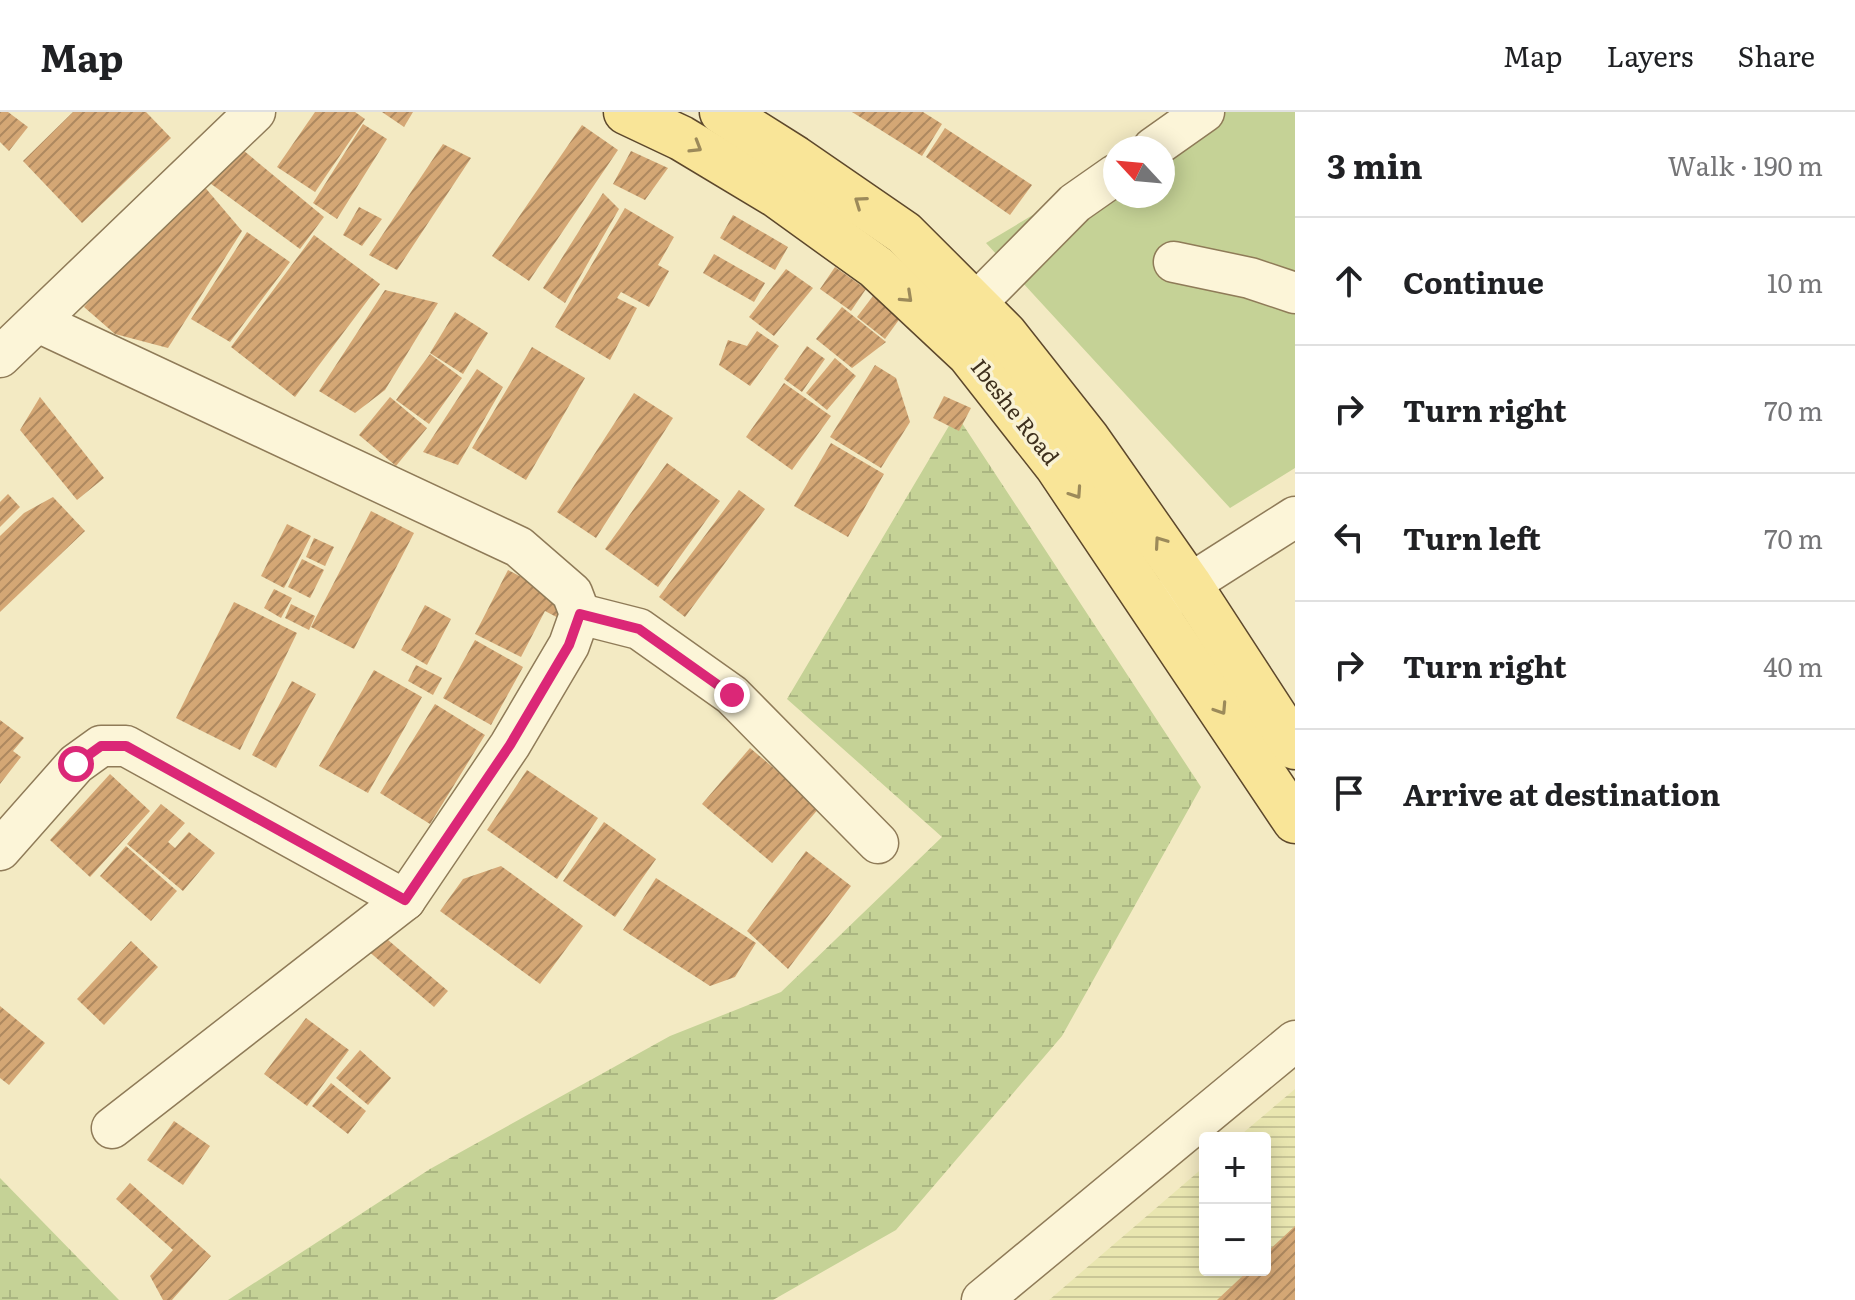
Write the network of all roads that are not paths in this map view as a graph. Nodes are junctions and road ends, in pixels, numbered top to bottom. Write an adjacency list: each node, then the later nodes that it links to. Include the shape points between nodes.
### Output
1 (255, 112): 10 (street)
2 (626, 112): 13 (main road, Ibeshe Road, one-way to 13, via 776,195 876,267 969,354 1057,466)
3 (722, 112): 9 (main road, Ibeshe Road, one-way to 3, via 904,233)
4 (1204, 112): 5 (street)
5 (1170, 136)
6 (1103, 183): 9 (street, via 1075,203)
7 (1174, 262): 8 (street)
8 (1295, 293)
9 (975, 304): 13 (main road, Ibeshe Road, one-way to 9, via 1087,438)
10 (38, 322): 11 (street); 14 (street, via 519,547 572,593)
11 (0, 357)
12 (1295, 517): 13 (street)
13 (1171, 596): 15 (main road, Ibeshe Road); 16 (main road, Ibeshe Road, one-way to 16)
14 (580, 614): 17 (street, via 639,629 732,695); 19 (street, via 569,645 510,745)
15 (1295, 747)
16 (1295, 821)
17 (878, 843)
18 (0, 850): 19 (street, via 76,764 101,746 126,746)
19 (405, 900): 21 (street)
20 (1295, 1041): 22 (street)
21 (112, 1128)
22 (982, 1300)

